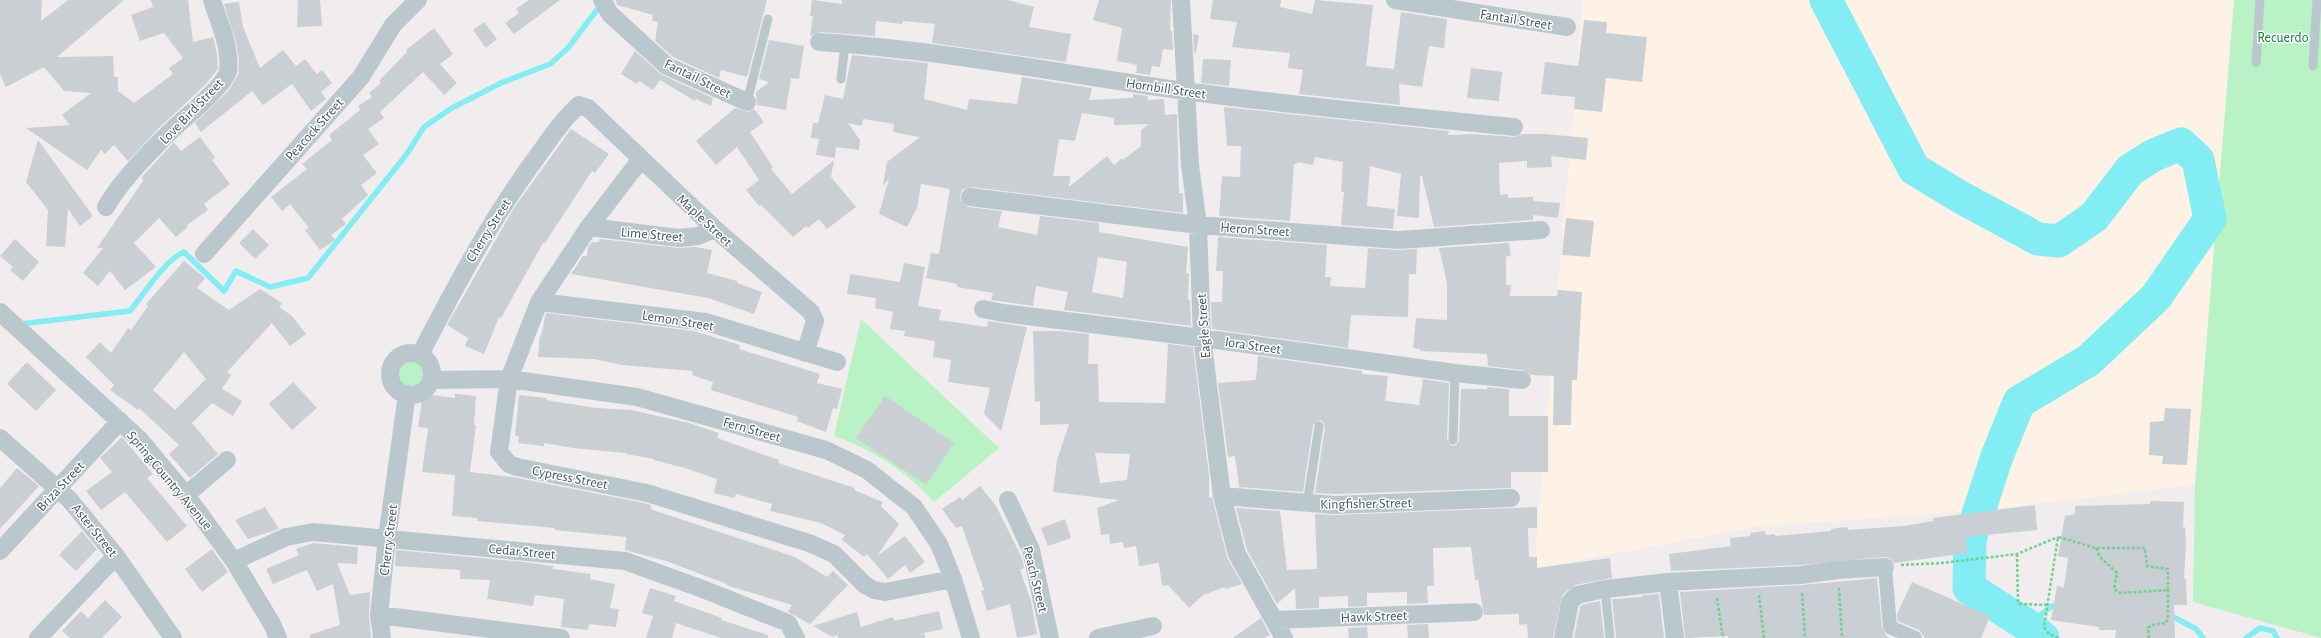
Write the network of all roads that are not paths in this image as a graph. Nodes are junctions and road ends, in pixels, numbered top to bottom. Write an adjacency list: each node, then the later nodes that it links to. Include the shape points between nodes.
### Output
1 (212, 0): 21 (street, Love Bird Street, via 228,48 228,72 221,83 135,170 112,196)
2 (418, 0): 26 (street, Peacock Street, via 393,25 361,77)
3 (602, 0): 16 (street, Fantail Street, via 610,14 667,66)
4 (1181, 0): 15 (street, Eagle Street)
5 (1395, 0): 9 (street, Fantail Street)
6 (2260, 0): 12 (lane)
7 (2317, 0): 13 (lane)
8 (768, 20): 16 (lane)
9 (1566, 27)
10 (819, 42): 11 (street, Hornbill Street)
11 (845, 44): 14 (lane); 15 (street, Hornbill Street)
12 (2256, 63)
13 (2313, 66)
14 (841, 79)
15 (1185, 91): 18 (street, Hornbill Street); 22 (street, Eagle Street, via 1190,165)
16 (747, 102)
17 (569, 114): 19 (street, Maple Street, via 579,105 588,108); 32 (street, Cherry Street, via 482,236)
18 (1514, 127)
19 (641, 159): 23 (street, Cypress Street); 24 (street, Maple Street)
20 (970, 197): 22 (street, Heron Street)
21 (106, 207)
22 (1198, 225): 25 (street, Heron Street, via 1399,240); 30 (street, Eagle Street)
23 (589, 227): 24 (street, Lime Street, via 679,238 698,236); 27 (street, Cypress Street)
24 (715, 229): 31 (street, Maple Street, via 811,312 815,321)
25 (1541, 230)
26 (204, 254)
27 (539, 302): 31 (street, Lemon Street, via 706,322); 35 (street, Cypress Street)
28 (983, 309): 30 (street, Iora Street)
29 (0, 312): 39 (street, Spring Country Avenue)
30 (1202, 338): 34 (street, Iora Street); 46 (street, Eagle Street)
31 (805, 353): 33 (street, Lemon Street)
32 (420, 355): 36 (street, via 428,361 432,370); 38 (street, via 410,353 400,356 393,363 390,372 392,382 398,390)
33 (837, 362)
34 (1455, 373): 37 (street, Iora Street); 42 (lane)
35 (509, 379): 36 (street, Fern Street); 55 (street, Fern Street, via 637,397 826,450 867,470 914,507 939,544); 55 (street, Cypress Street, via 499,452 510,464 646,494 809,543 834,554 865,585 874,590 885,592)
36 (431, 380): 38 (street, via 426,389 417,394)
37 (1522, 380)
38 (407, 394): 50 (street, Cherry Street)
39 (120, 422): 44 (street, Briza Street); 45 (street, Spring Country Avenue, via 140,440)
40 (1319, 426): 49 (lane)
41 (0, 438): 44 (street, Aster Street)
42 (1453, 440)
43 (227, 460): 45 (street)
44 (58, 487): 51 (street, Briza Street); 52 (street, Aster Street)
45 (186, 494): 53 (street, Spring Country Avenue)
46 (1222, 496): 49 (street, Kingfisher Street); 60 (street, Eagle Street, via 1237,554)
47 (1511, 498): 49 (street, Kingfisher Street)
48 (1008, 500): 69 (street, Peach Street, via 1031,550)
49 (1307, 504)
50 (387, 538): 53 (street, Cedar Street, via 313,532 286,537); 59 (street, Cherry Street); 67 (street, Cedar Street, via 625,561 788,623)
51 (0, 551)
52 (116, 556): 62 (street, Aster Street); 63 (street)
53 (234, 561): 64 (street, Spring Country Avenue)
54 (1885, 567): 56 (street, via 1801,575); 75 (street, via 1890,627)
55 (953, 579): 68 (street, Fern Street)
56 (1668, 582): 57 (street); 74 (street)
57 (1605, 589): 72 (street, via 1573,597); 73 (lane)
58 (1474, 612): 60 (street, Hawk Street)
59 (379, 616): 65 (street, Cherry Street); 66 (street)
60 (1274, 620): 71 (street, Eagle Street)
61 (1153, 626): 70 (street)
62 (165, 634)
63 (38, 638)
64 (278, 638)
65 (382, 638)
66 (561, 638)
67 (796, 638)
68 (970, 638)
69 (1050, 638)
70 (1098, 638)
71 (1284, 638)
72 (1563, 638)
73 (1610, 638)
74 (1675, 638)
75 (1915, 638)

